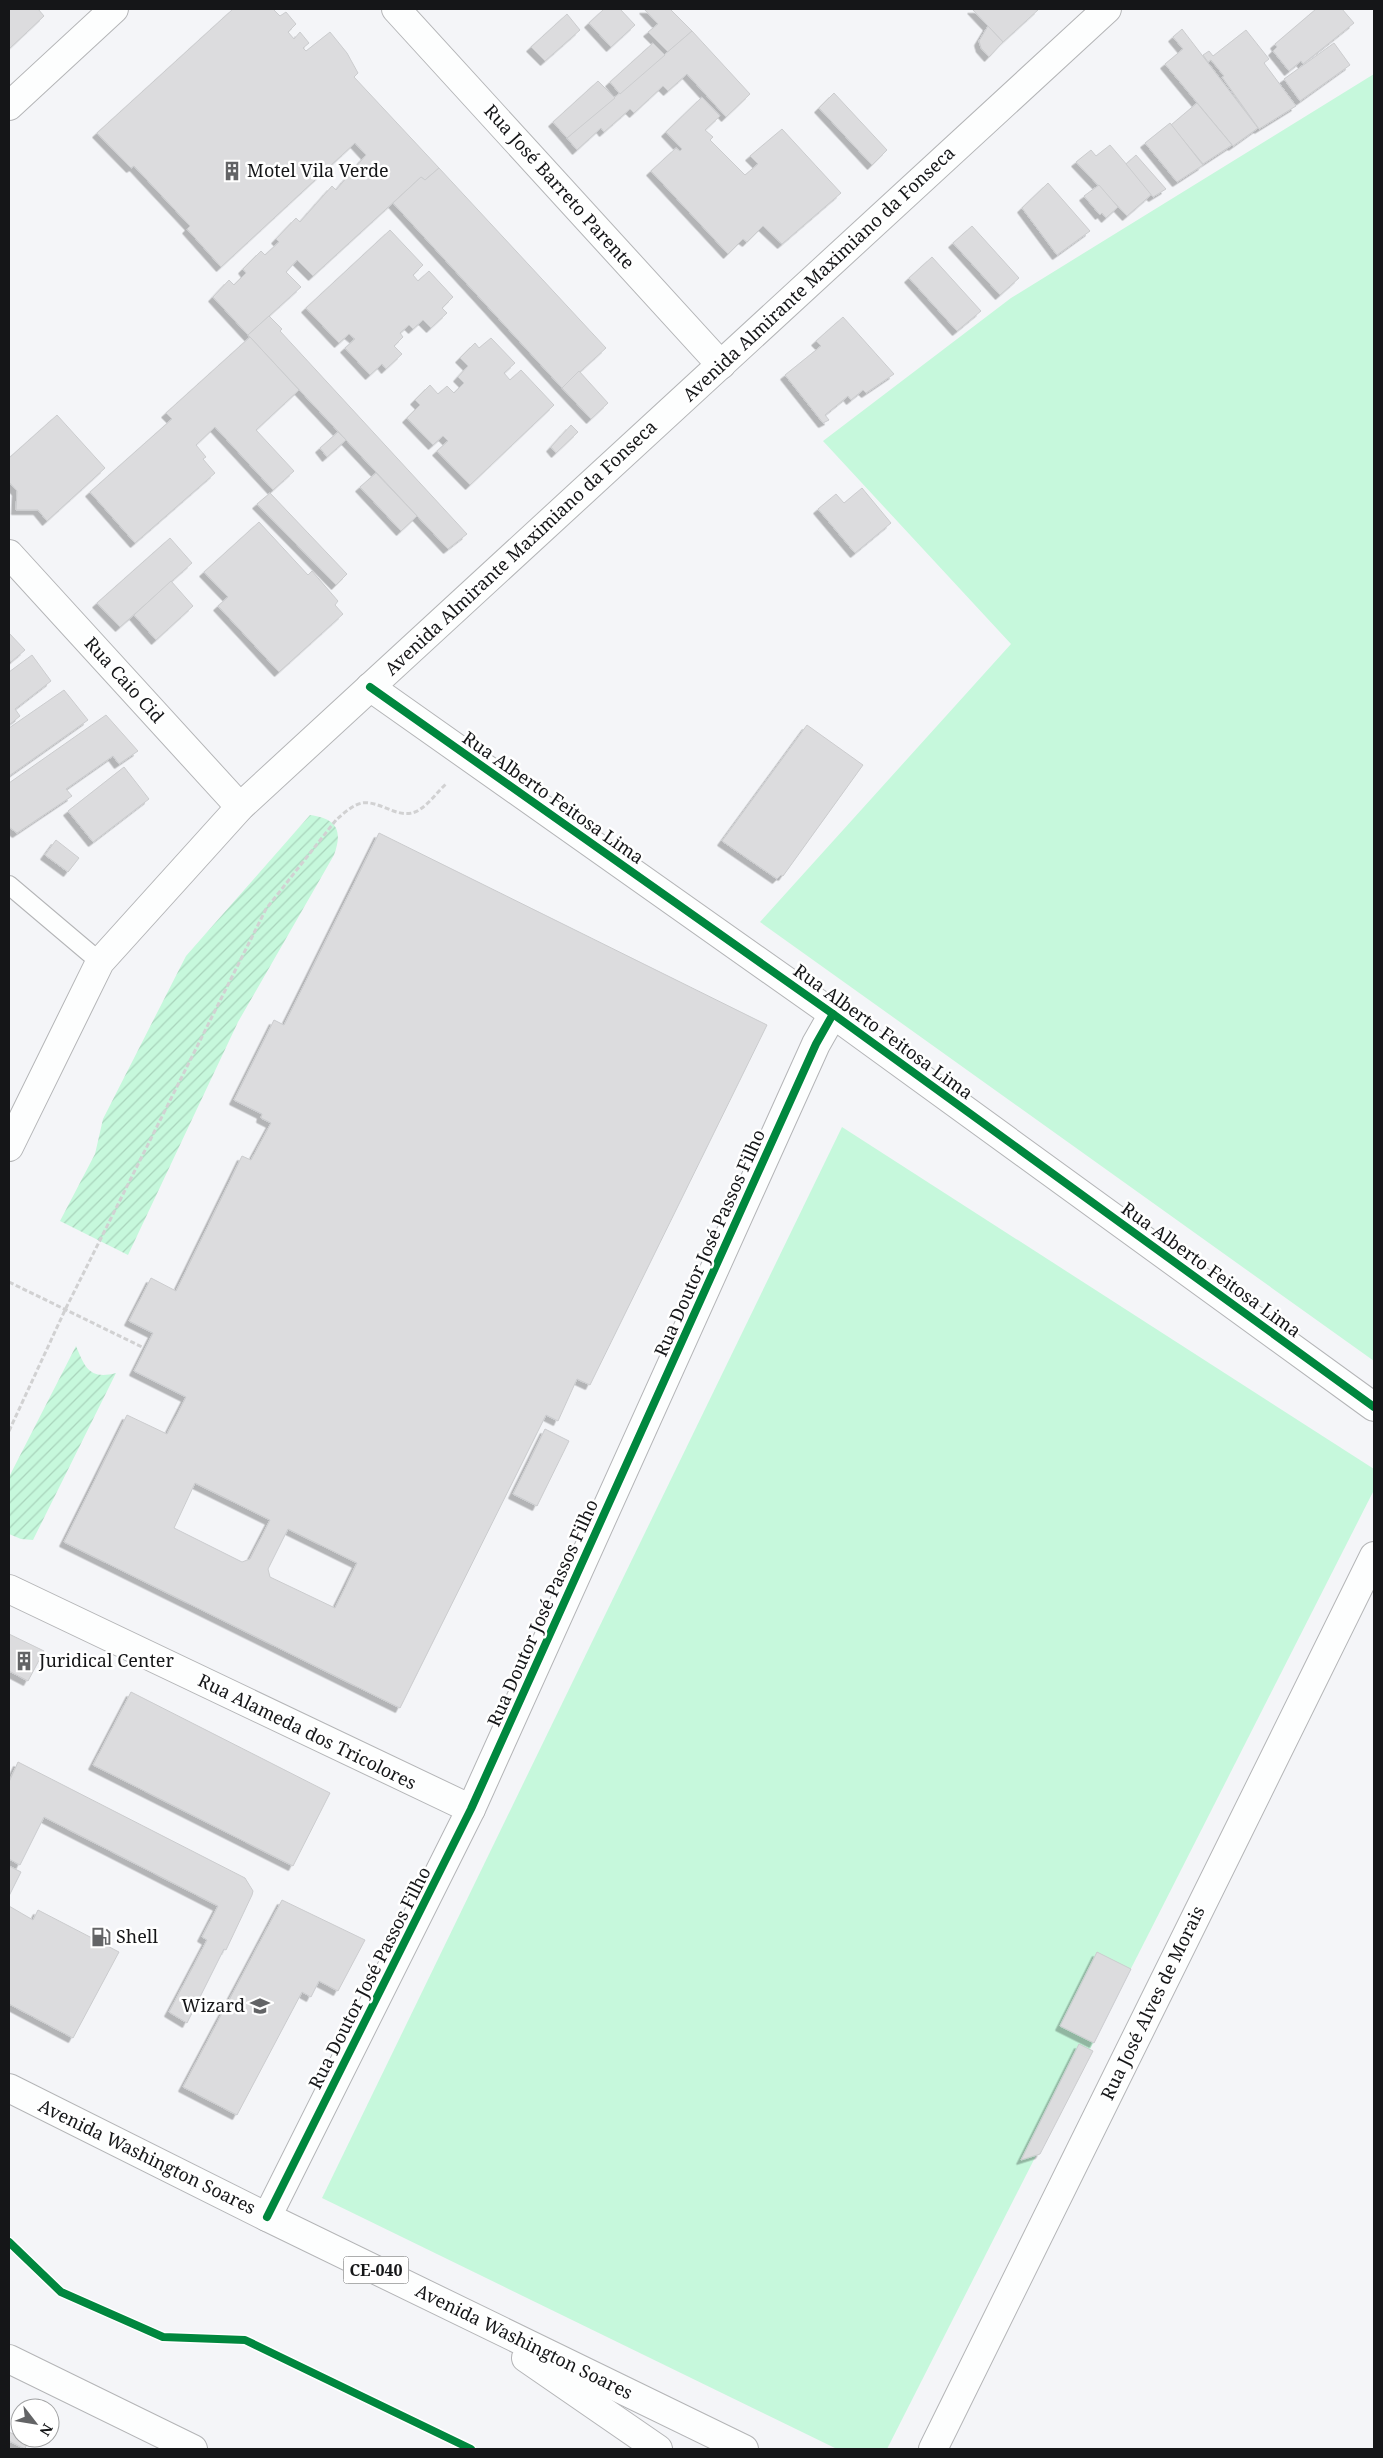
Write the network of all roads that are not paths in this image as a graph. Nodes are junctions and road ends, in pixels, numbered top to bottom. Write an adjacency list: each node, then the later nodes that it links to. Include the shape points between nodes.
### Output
1 (114, 9): 4 (main road)
2 (396, 9): 5 (main road, Rua José Barreto Parente)
3 (1107, 9): 5 (main road, Avenida Almirante Maximiano da Fonseca)
4 (9, 106)
5 (721, 365): 7 (main road, Avenida Almirante Maximiano da Fonseca)
6 (9, 554): 8 (main road, Rua Caio Cid)
7 (370, 687): 8 (main road, Avenida Almirante Maximiano da Fonseca); 11 (main road, Rua Alberto Feitosa Lima)
8 (240, 807): 10 (main road, Avenida Almirante Maximiano da Fonseca)
9 (9, 885): 10 (lane)
10 (100, 962): 12 (main road, Avenida Almirante Maximiano da Fonseca)
11 (833, 1014): 13 (main road, Rua Alberto Feitosa Lima); 16 (main road, Rua Doutor José Passos Filho, via 816,1044)
12 (9, 1147)
13 (1374, 1407)
14 (1374, 1556): 24 (main road, Rua José Alves de Morais)
15 (9, 1589): 16 (main road, Rua Alameda dos Tricolores)
16 (471, 1810): 18 (main road, Rua Doutor José Passos Filho)
17 (9, 2088): 18 (main road, Avenida Washington Soares / CE-040)
18 (267, 2217): 19 (main road, Avenida Washington Soares / CE-040)
19 (451, 2306): 22 (main road); 23 (main road, Avenida Washington Soares / CE-040)
20 (9, 2359): 21 (main road)
21 (193, 2449)
22 (658, 2449)
23 (744, 2449)
24 (933, 2449)

